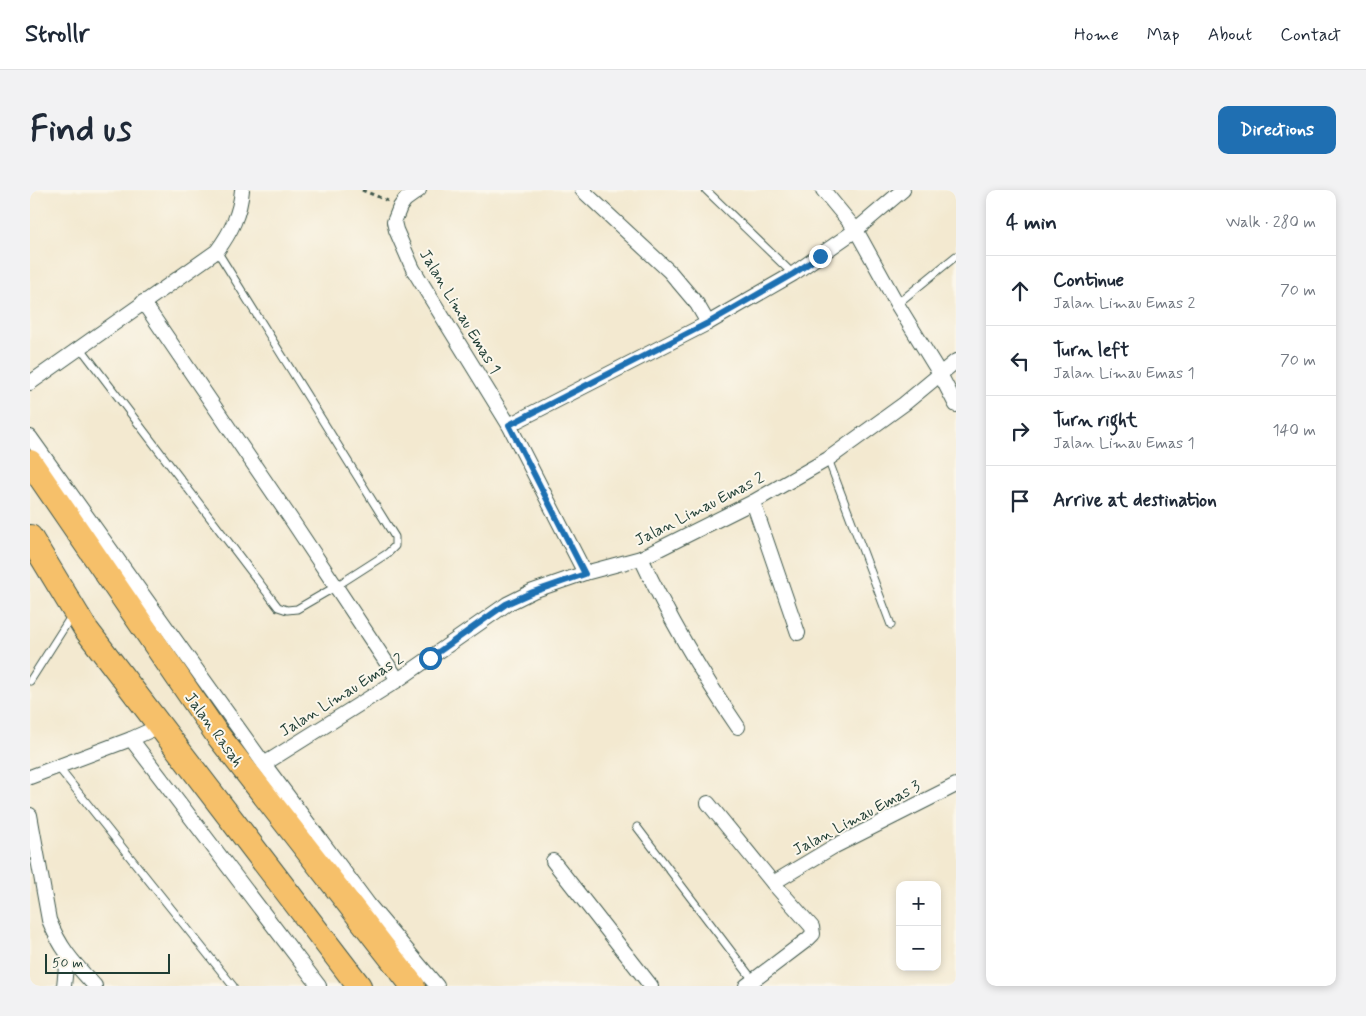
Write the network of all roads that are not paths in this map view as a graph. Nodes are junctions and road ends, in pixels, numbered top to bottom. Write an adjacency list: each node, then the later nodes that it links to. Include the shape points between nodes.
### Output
1 (242, 190): 8 (street, via 237,218)
2 (419, 190): 19 (street, Jalan Limau Emas 1, via 400,206 394,222 396,230 413,269)
3 (706, 190): 10 (lane)
4 (823, 190): 7 (street)
5 (903, 190): 7 (street)
6 (590, 192): 13 (street, via 670,272 698,304)
7 (856, 230): 10 (street); 12 (street)
8 (217, 250): 11 (street); 27 (lane, via 395,537 392,550)
9 (956, 256): 12 (lane)
10 (793, 274): 13 (street)
11 (143, 302): 14 (street); 27 (street)
12 (897, 304): 16 (street)
13 (708, 323): 19 (street)
14 (80, 348): 17 (street); 27 (lane, via 278,607 297,609)
15 (956, 361): 16 (street, Jalan Limau Emas 2)
16 (940, 374): 18 (street); 21 (street, Jalan Limau Emas 2)
17 (30, 383)
18 (956, 405)
19 (509, 425): 26 (street, Jalan Limau Emas 1)
20 (30, 437): 36 (street)
21 (828, 459): 23 (street, Jalan Limau Emas 2); 29 (lane)
22 (30, 462): 53 (highway, Jalan Rasah, via 216,733)
23 (753, 502): 25 (street, Jalan Limau Emas 2); 30 (street)
24 (30, 537): 28 (highway)
25 (640, 558): 26 (street, Jalan Limau Emas 2); 34 (street, via 701,670)
26 (585, 574): 31 (street, Jalan Limau Emas 2, via 506,604)
27 (335, 587): 31 (street)
28 (75, 610): 32 (lane); 33 (highway, via 85,628)
29 (891, 625)
30 (798, 633)
31 (398, 680): 36 (street, Jalan Limau Emas 2)
32 (30, 681)
33 (160, 726): 35 (street); 52 (highway)
34 (738, 727)
35 (131, 740): 37 (street); 51 (street)
36 (264, 764): 54 (street, via 369,905)
37 (58, 767): 38 (street); 50 (lane)
38 (30, 777)
39 (956, 784): 44 (street, Jalan Limau Emas 3, via 833,847)
40 (708, 803): 44 (street)
41 (30, 816): 45 (street, via 49,920)
42 (637, 827): 46 (lane)
43 (553, 861): 47 (street)
44 (773, 883): 46 (street, via 812,927 813,934)
45 (71, 960): 48 (street, via 66,967); 49 (street)
46 (750, 983)
47 (649, 985)
48 (64, 986)
49 (95, 986)
50 (233, 986)
51 (319, 986)
52 (359, 986)
53 (413, 986)
54 (437, 986)

